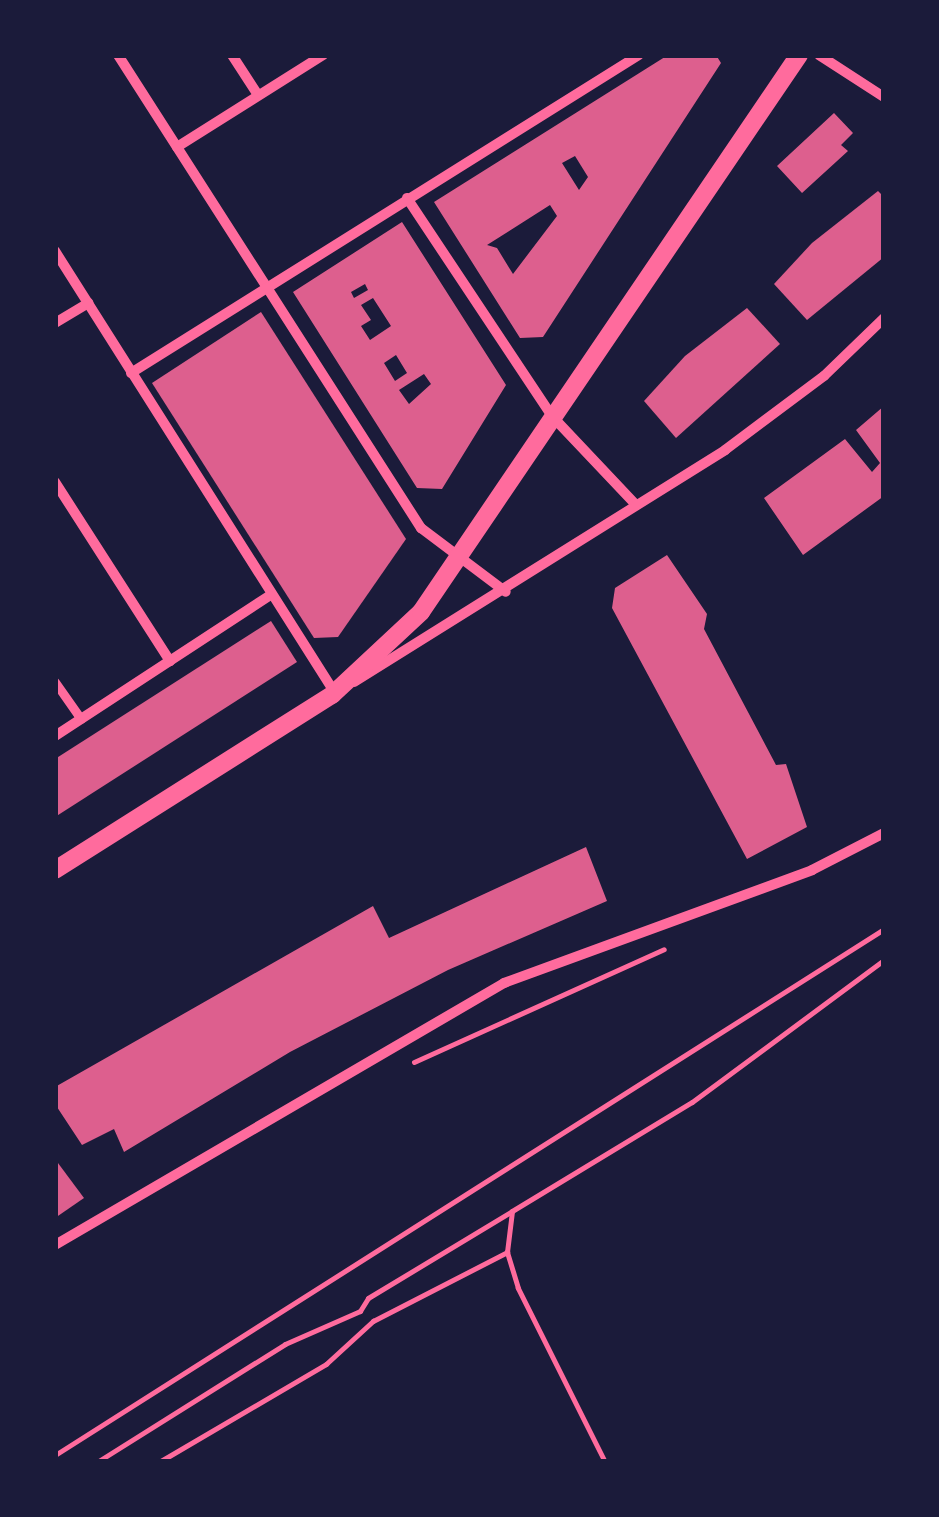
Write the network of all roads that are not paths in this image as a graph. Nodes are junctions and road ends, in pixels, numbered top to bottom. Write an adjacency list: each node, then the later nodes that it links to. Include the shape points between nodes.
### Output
1 (118, 55): 9 (street)
2 (232, 55): 7 (street)
3 (323, 55): 7 (street)
4 (639, 55): 10 (street)
5 (799, 55): 17 (street)
6 (819, 55): 8 (street)
7 (258, 96): 9 (street)
8 (884, 97)
9 (176, 147): 12 (street)
10 (407, 198): 12 (street); 17 (street)
11 (55, 251): 13 (street)
12 (264, 286): 16 (street); 20 (street, via 421,528)
13 (88, 303): 15 (street); 16 (street)
14 (884, 318): 19 (street, via 824,376 726,450)
15 (55, 324)
16 (131, 372): 22 (street)
17 (551, 414): 19 (street); 20 (street)
18 (55, 482): 23 (street)
19 (636, 505): 21 (street)
20 (460, 555): 21 (street); 25 (street, via 420,612)
21 (506, 592): 25 (street)
22 (269, 596): 23 (street); 25 (street)
23 (170, 662): 26 (street)
24 (55, 682): 26 (street)
25 (332, 695): 29 (street)
26 (81, 719): 27 (street)
27 (55, 736)
28 (884, 832): 30 (street, via 812,870 504,983)
29 (55, 870)
30 (55, 1245)

